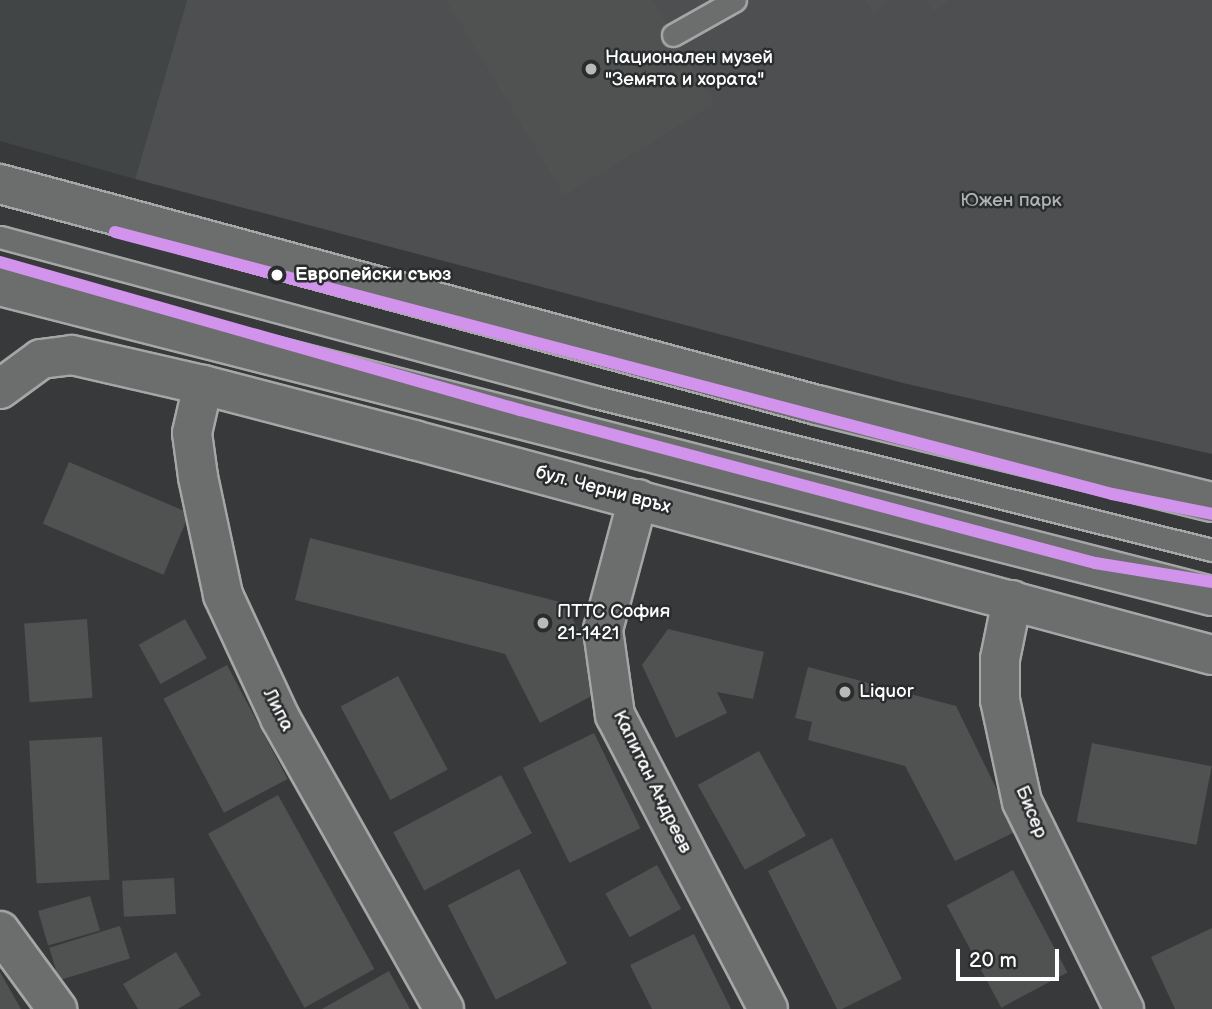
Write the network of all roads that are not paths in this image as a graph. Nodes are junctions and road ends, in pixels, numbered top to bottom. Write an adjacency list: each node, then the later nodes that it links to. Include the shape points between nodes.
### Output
1 (735, 0): 2 (lane)
2 (673, 35)
3 (0, 184): 9 (street, via 817,405)
4 (0, 237): 10 (lane, via 596,397)
5 (0, 285): 11 (street)
6 (203, 385): 7 (street, бул. Черни връх, via 58,355 41,359); 8 (street, бул. Черни връх); 16 (street, Липа, via 192,433 223,595 280,718)
7 (0, 389)
8 (638, 499): 12 (street, бул. Черни връх); 17 (street, Капитан Андреев, via 603,629 615,715)
9 (1212, 502)
10 (1212, 550)
11 (1212, 596)
12 (1012, 600): 13 (street, бул. Черни връх); 18 (street, Бисер, via 1000,659 1000,700 1023,802)
13 (1212, 655)
14 (0, 931): 15 (street)
15 (57, 1009)
16 (444, 1009)
17 (768, 1009)
18 (1124, 1009)

